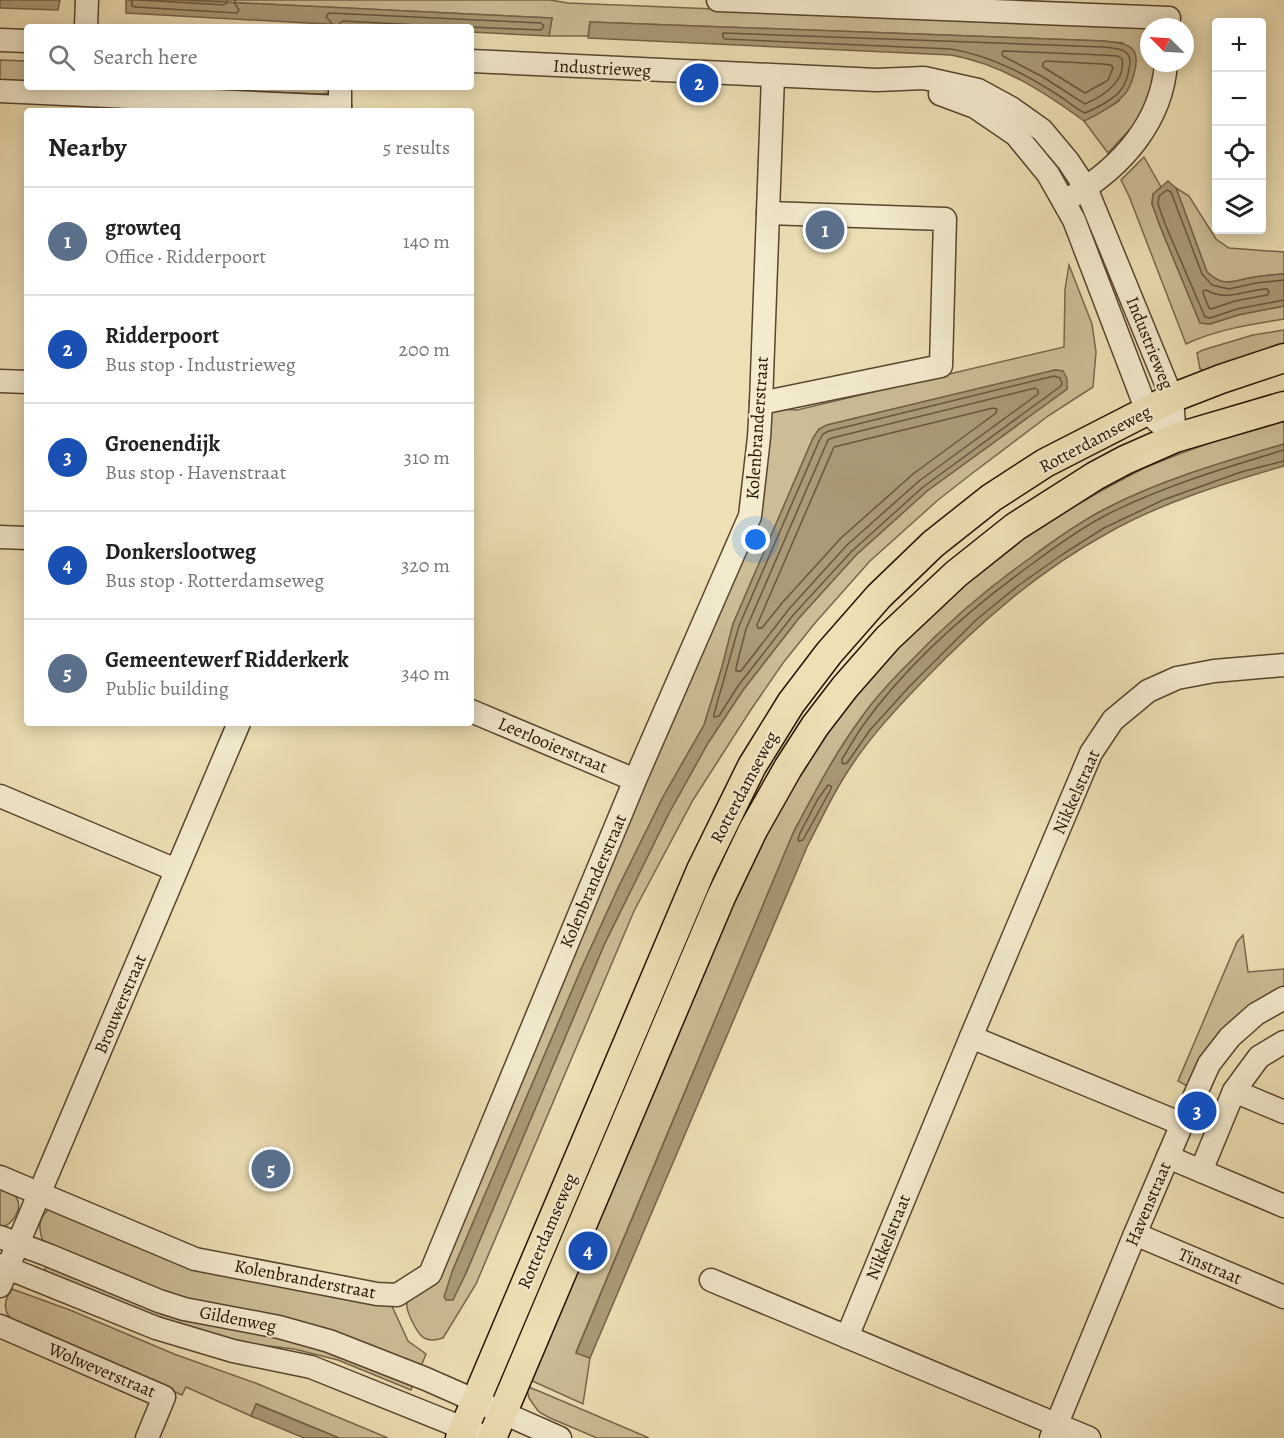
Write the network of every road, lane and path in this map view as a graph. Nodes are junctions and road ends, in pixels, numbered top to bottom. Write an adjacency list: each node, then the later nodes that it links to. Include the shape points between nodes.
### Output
1 (87, 0): 4 (street)
2 (718, 0): 3 (street)
3 (1169, 15)
4 (86, 24)
5 (0, 40): 6 (street)
6 (24, 41)
7 (474, 62): 9 (street, Industrieweg)
8 (1165, 72): 13 (street, via 1148,124 1126,154)
9 (773, 76): 10 (street, Industrieweg); 15 (street, Kolenbranderstraat)
10 (877, 80): 13 (street, Industrieweg, via 924,78 978,90 1042,130); 14 (street, Industrieweg, via 922,88 975,107 1016,135)
11 (0, 91): 12 (street)
12 (340, 102)
13 (1086, 188): 14 (street); 19 (street, Industrieweg)
14 (1064, 201): 22 (street, Industrieweg)
15 (768, 213): 20 (street, Kolenbranderstraat); 20 (street, via 945,219 941,366)
16 (1284, 358): 19 (main road, Rotterdamseweg)
17 (0, 381): 18 (street)
18 (24, 382)
19 (1172, 398): 22 (main road, Rotterdamseweg); 23 (street, Industrieweg)
20 (761, 403): 29 (street, Kolenbranderstraat, via 750,516)
21 (1284, 406): 23 (main road, Rotterdamseweg)
22 (1147, 411): 23 (street, Industrieweg); 50 (main road, Rotterdamseweg, via 1045,463 991,498 933,544 879,596 791,703 752,766 701,870)
23 (1175, 438): 51 (main road, Rotterdamseweg, via 1095,476 1015,527 964,567 888,639 815,726 753,830 721,897)
24 (0, 537): 25 (street)
25 (24, 538)
26 (1284, 665): 33 (street, Nikkelstraat, via 1177,678 1148,691 1113,720 1091,753)
27 (474, 712): 29 (street, Leerlooierstraat)
28 (238, 726): 31 (street, Brouwerstraat)
29 (635, 780): 41 (street, Kolenbranderstraat, via 430,1274 397,1295 195,1258)
30 (0, 796): 31 (street)
31 (176, 870): 41 (street, Brouwerstraat)
32 (1284, 998): 37 (street, Havenstraat, via 1256,1014 1230,1036 1209,1064)
33 (971, 1037): 37 (street); 49 (street, Nikkelstraat)
34 (1284, 1042): 35 (street, via 1259,1057)
35 (1234, 1091): 36 (street); 39 (street)
36 (1284, 1112)
37 (1182, 1124): 38 (street, Havenstraat)
38 (1168, 1157): 39 (street); 43 (street, Havenstraat)
39 (1201, 1171): 42 (street)
40 (0, 1177): 41 (street, Kolenbranderstraat)
41 (40, 1194): 44 (street, Brouwerstraat)
42 (1284, 1206)
43 (1135, 1234): 47 (street, Tinstraat); 52 (street, Havenstraat)
44 (9, 1241): 45 (street, Brouwerstraat); 50 (street, Gildenweg, via 184,1309 329,1341)
45 (3, 1273): 51 (street, Gildenweg, via 233,1352 311,1367)
46 (711, 1280): 49 (street)
47 (1284, 1297)
48 (0, 1326): 53 (street, Wolweverstraat, via 164,1397)
49 (847, 1336): 52 (street)
50 (476, 1401): 51 (main road, Rotterdamseweg)
51 (481, 1431): 54 (street, Gildenweg)
52 (1054, 1431): 55 (street)
53 (147, 1438)
54 (560, 1438)
55 (1089, 1438)

